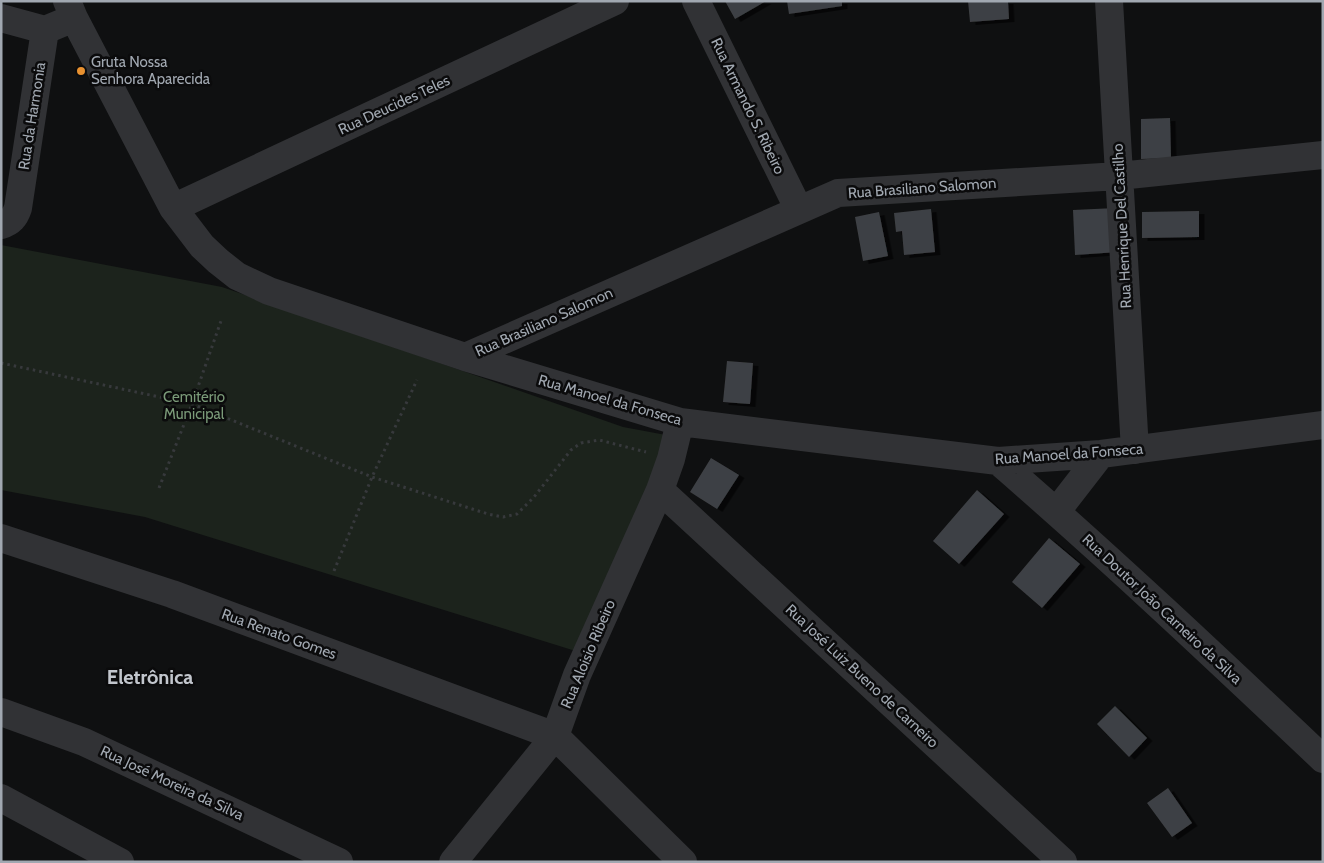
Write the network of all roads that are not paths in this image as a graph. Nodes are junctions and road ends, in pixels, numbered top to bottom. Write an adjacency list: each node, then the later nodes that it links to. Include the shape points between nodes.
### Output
1 (615, 1): 9 (street, Rua Deucides Teles)
2 (696, 1): 10 (street, Rua Armando S. Ribeiro)
3 (1109, 1): 8 (street, Rua Henrique Del Castilho)
4 (70, 10): 6 (street); 9 (street, Rua Manoel da Fonseca)
5 (1, 18): 6 (street)
6 (45, 30): 11 (street, Rua da Harmonia, via 18,208 10,222)
7 (1323, 155): 8 (street, Rua Brasiliano Salomon)
8 (1119, 176): 10 (street, Rua Brasiliano Salomon, via 838,193); 15 (street, Rua Henrique Del Castilho)
9 (173, 208): 12 (street, Rua Manoel da Fonseca, via 202,246 237,276 270,291)
10 (799, 210): 12 (street, Rua Brasiliano Salomon)
11 (1, 225)
12 (464, 357): 13 (street, Rua Manoel da Fonseca)
13 (680, 422): 17 (street, Rua Manoel da Fonseca); 18 (street, Rua Aloisio Ribeiro)
14 (1323, 425): 15 (street, Rua Manoel da Fonseca)
15 (1135, 450): 16 (street, Rua Manoel da Fonseca)
16 (1101, 454): 17 (street, Rua Manoel da Fonseca); 19 (street)
17 (998, 461): 19 (street, Rua Doutor João Carneiro da Silva)
18 (660, 490): 22 (street, Rua Aloisio Ribeiro, via 577,675); 29 (street, Rua José Luiz Bueno de Carneiro)
19 (1056, 512): 23 (street, Rua Doutor João Carneiro da Silva)
20 (1, 538): 22 (street, Rua Renato Gomes, via 172,594)
21 (1, 712): 26 (street, Rua José Moreira da Silva, via 84,742)
22 (555, 736): 27 (street, Rua Aloisio Ribeiro); 28 (street)
23 (1323, 759)
24 (2, 800): 25 (street)
25 (120, 862)
26 (339, 862)
27 (453, 862)
28 (683, 862)
29 (1063, 862)

